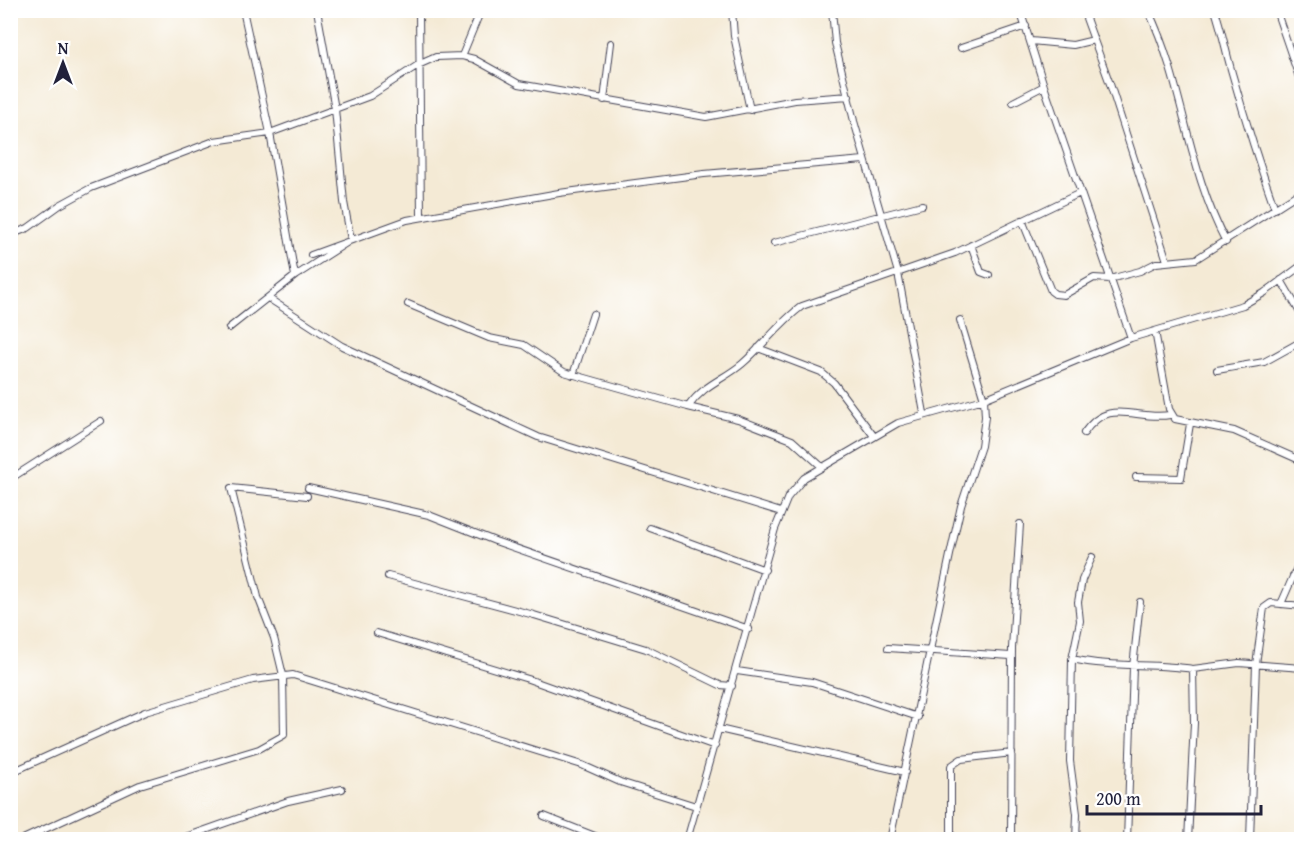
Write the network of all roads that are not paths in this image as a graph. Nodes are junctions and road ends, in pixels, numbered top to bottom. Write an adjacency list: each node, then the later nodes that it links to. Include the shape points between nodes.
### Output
1 (243, 10): 26 (street)
2 (317, 10): 24 (street)
3 (419, 10): 18 (street)
4 (481, 10): 17 (street)
5 (732, 10): 25 (street)
6 (832, 10): 21 (street, via 835,43)
7 (1020, 10): 12 (street)
8 (1083, 10): 13 (street)
9 (1148, 10): 35 (street, via 1163,46 1203,192)
10 (1215, 10): 31 (street, via 1253,149)
11 (1276, 10): 20 (street)
12 (1026, 26): 14 (street); 16 (street)
13 (1094, 40): 14 (street, via 1073,45); 39 (street)
14 (1030, 41): 19 (street)
15 (611, 44): 22 (street)
16 (961, 48)
17 (462, 56): 18 (street, via 436,57); 22 (street, via 519,84)
18 (418, 65): 24 (street, via 370,96); 32 (street)
19 (1044, 86): 23 (street); 29 (street)
20 (1302, 86)
21 (849, 96): 25 (street, via 795,100); 27 (street)
22 (604, 100): 25 (street, via 706,117)
23 (1012, 102)
24 (335, 109): 26 (street); 43 (street, via 351,240)
25 (750, 110)
26 (270, 133): 34 (street, via 214,141 91,188); 43 (street)
27 (864, 160): 32 (street, via 704,174); 41 (street)
28 (1302, 191): 31 (street)
29 (1080, 193): 33 (street); 44 (street)
30 (922, 205): 36 (street)
31 (1275, 209): 35 (street)
32 (421, 217): 38 (street)
33 (1022, 220): 37 (street); 44 (street, via 1055,294 1064,295 1094,278)
34 (10, 235)
35 (1226, 242): 39 (street, via 1196,259)
36 (774, 243)
37 (971, 245): 41 (street); 42 (street, via 981,272)
38 (311, 255)
39 (1167, 261): 44 (street)
40 (1302, 265): 45 (street)
41 (898, 273): 55 (street, via 802,306 782,320); 60 (street)
42 (989, 274)
43 (295, 276): 46 (street)
44 (1110, 279): 53 (street)
45 (1281, 280): 49 (street); 52 (street, via 1243,304)
46 (268, 298): 51 (street); 70 (street, via 342,346 538,437)
47 (408, 304): 57 (street, via 489,338 524,345 559,370)
48 (593, 314): 57 (street)
49 (1302, 316)
50 (960, 320): 58 (street)
51 (229, 328)
52 (1155, 331): 53 (street); 61 (street)
53 (1131, 338): 58 (street)
54 (1302, 341): 56 (street, via 1264,362)
55 (758, 348): 59 (street, via 704,388); 65 (street, via 821,372 834,383)
56 (1217, 370)
57 (573, 375): 59 (street)
58 (984, 399): 60 (street); 83 (street, via 981,446 962,506)
59 (688, 407): 67 (street, via 738,419 792,440)
60 (924, 414): 65 (street)
61 (1170, 415): 63 (street); 64 (street, via 1106,413 1096,418)
62 (101, 422): 69 (street)
63 (1190, 424): 66 (street, via 1234,431); 68 (street, via 1181,478)
64 (1084, 433)
65 (873, 435): 67 (street)
66 (1302, 461)
67 (821, 466): 70 (street, via 796,486)
68 (1136, 477)
69 (10, 479)
70 (781, 512): 75 (street)
71 (1020, 524): 84 (street)
72 (650, 528): 75 (street)
73 (1302, 556): 78 (street)
74 (1092, 557): 85 (street, via 1082,580 1080,621)
75 (765, 570): 80 (street)
76 (387, 576): 92 (street, via 646,649 720,685)
77 (1140, 602): 87 (street)
78 (1281, 604): 79 (street); 86 (street, via 1271,603 1264,608)
79 (1302, 606)
80 (749, 629): 90 (street); 91 (street, via 495,541 429,514 308,492 231,488 258,597)
81 (377, 633): 95 (street, via 528,679)
82 (888, 648): 83 (street)
83 (931, 650): 84 (street); 93 (street)
84 (1011, 656): 96 (street)
85 (1072, 659): 87 (street, via 1101,666); 109 (street, via 1070,761)
86 (1256, 664): 88 (street); 89 (street, via 1228,663); 112 (street)
87 (1133, 667): 89 (street, via 1165,665); 110 (street)
88 (1302, 668)
89 (1193, 669): 111 (street)
90 (736, 671): 92 (street); 93 (street, via 812,682)
91 (283, 675): 98 (street, via 145,712); 100 (street, via 308,678 582,765 620,782); 102 (street, via 285,735 259,748 140,785)
92 (732, 686): 94 (street)
93 (918, 717): 97 (street)
94 (719, 729): 95 (street); 97 (street)
95 (715, 746): 100 (street)
96 (1012, 753): 107 (street, via 961,759 951,766); 108 (street)
97 (905, 772): 106 (street)
98 (10, 773)
99 (342, 789): 103 (street, via 288,801)
100 (696, 806): 105 (street)
101 (544, 816): 104 (street)
102 (21, 840)
103 (177, 840)
104 (605, 840)
105 (687, 840)
106 (890, 840)
107 (951, 840)
108 (1011, 840)
109 (1076, 840)
110 (1126, 840)
111 (1188, 840)
112 (1250, 840)

